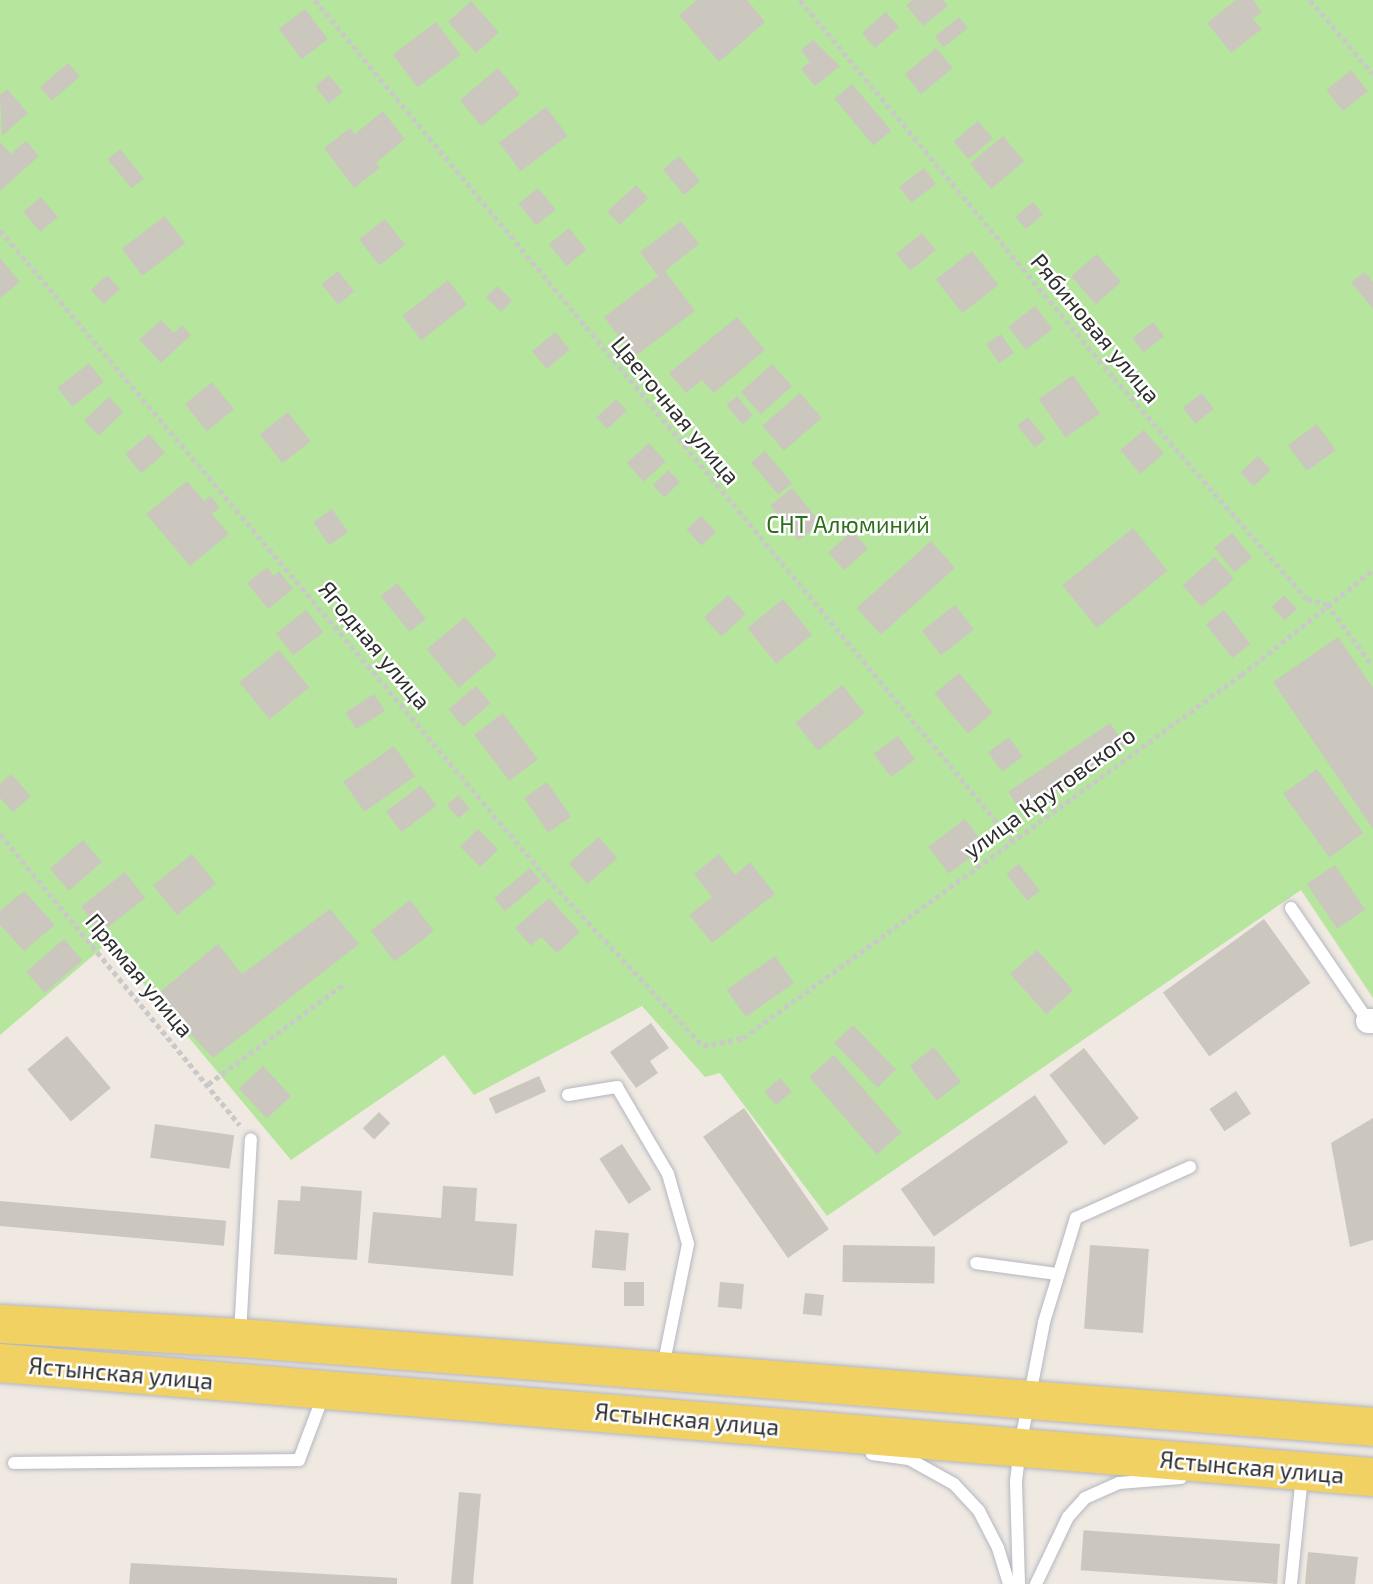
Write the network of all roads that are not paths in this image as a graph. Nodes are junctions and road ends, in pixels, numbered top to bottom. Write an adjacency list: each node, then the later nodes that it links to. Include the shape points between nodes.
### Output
1 (1291, 908): 2 (lane)
2 (1371, 1021)
3 (568, 1095): 11 (lane, via 617,1087 668,1174 688,1244)
4 (251, 1139): 9 (lane)
5 (1190, 1167): 7 (lane, via 1076,1218)
6 (976, 1263): 7 (lane)
7 (1056, 1274): 13 (lane)
8 (0, 1324): 9 (main road, Ястынская улица)
9 (240, 1338): 11 (main road, Ястынская улица)
10 (0, 1363): 12 (main road, Ястынская улица)
11 (663, 1371): 13 (main road, Ястынская улица)
12 (325, 1390): 14 (main road, Ястынская улица); 19 (lane, via 299,1460)
13 (1029, 1401): 15 (main road, Ястынская улица); 16 (lane)
14 (602, 1412): 16 (main road, Ястынская улица); 17 (lane)
15 (1373, 1427)
16 (1020, 1446): 20 (main road, Ястынская улица); 23 (lane)
17 (829, 1447)
18 (856, 1451): 22 (lane, via 909,1459 954,1484 979,1511 998,1548)
19 (13, 1463)
20 (1289, 1471): 21 (main road, Ястынская улица); 24 (lane, via 1119,1483 1085,1498 1068,1517); 25 (lane)
21 (1373, 1477)
22 (1009, 1584)
23 (1018, 1584)
24 (1036, 1584)
25 (1291, 1584)

